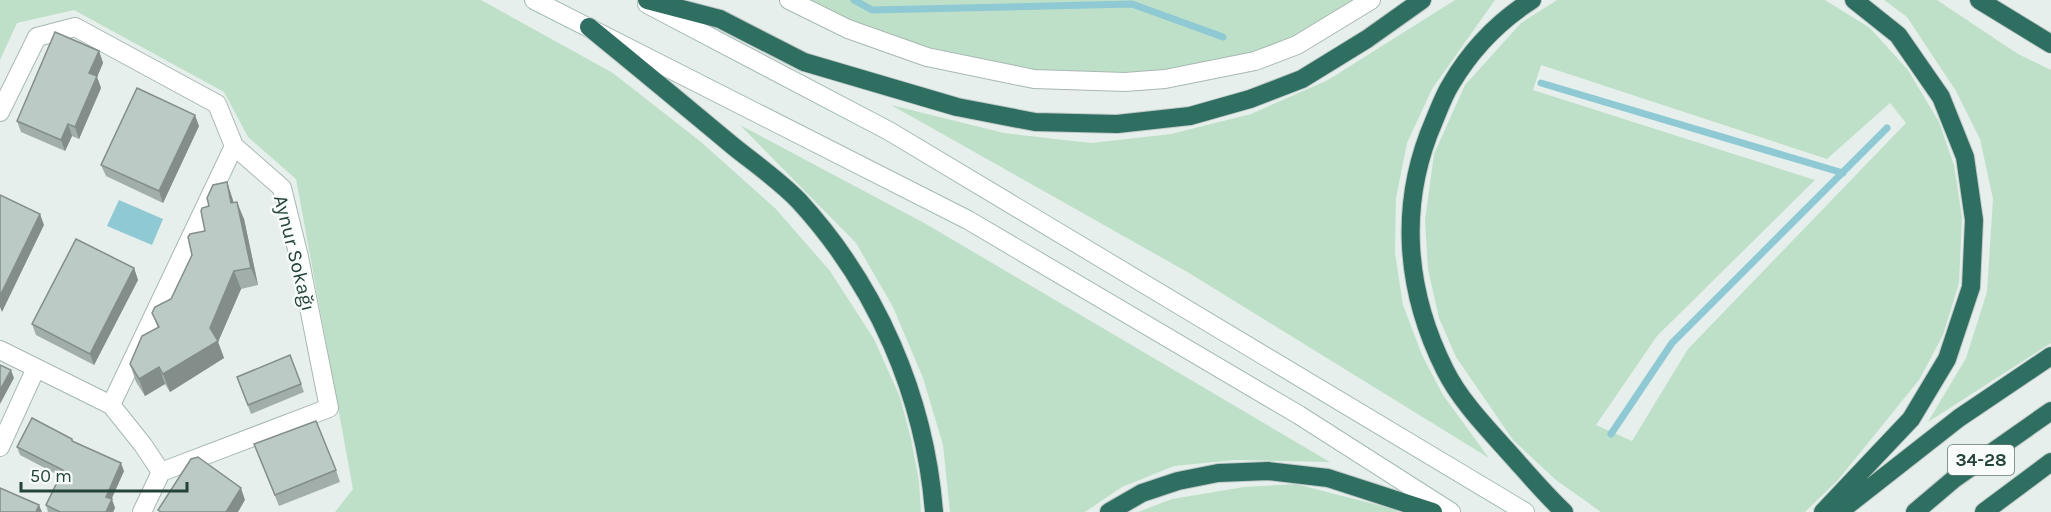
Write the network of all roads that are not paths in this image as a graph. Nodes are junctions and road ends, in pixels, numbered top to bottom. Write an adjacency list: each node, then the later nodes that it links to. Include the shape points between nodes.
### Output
1 (534, 0): 10 (main road)
2 (639, 0): 27 (main road, via 890,131)
3 (647, 0): 6 (highway, via 720,19 804,62 957,107 1035,122 1117,124 1190,116 1302,79)
4 (789, 0): 5 (main road, via 848,28 927,57 1034,79 1125,82 1165,79 1256,61 1297,45)
5 (1371, 0)
6 (1422, 0)
7 (1532, 0): 28 (highway, via 1509,15 1450,84 1425,142 1411,201 1410,256 1420,311 1445,371 1473,412)
8 (1854, 0): 29 (highway, via 1899,35 1941,97 1967,168 1974,220 1971,287 1947,359 1911,418)
9 (1979, 0): 11 (highway)
10 (589, 27): 23 (highway, via 798,200 845,258 879,315 904,373 920,423); 26 (main road, via 968,220 1299,415)
11 (2051, 44)
12 (0, 112): 13 (main road, Aynur Sokağı, via 37,37 75,27 217,104)
13 (234, 146): 17 (main road); 21 (main road, Aynur Sokağı, via 282,188 329,408)
14 (0, 350): 16 (main road)
15 (2051, 356): 30 (highway, via 1959,418)
16 (36, 368): 17 (main road); 19 (main road)
17 (111, 405): 21 (main road)
18 (2051, 411): 31 (highway, 34-28, via 1954,478)
19 (0, 447)
20 (2051, 462): 32 (highway, 34-28)
21 (161, 472): 22 (main road)
22 (142, 512)
23 (934, 512)
24 (1109, 512): 25 (highway, via 1142,493 1178,481 1218,472 1268,471 1328,478)
25 (1433, 512)
26 (1451, 512)
27 (1525, 512)
28 (1564, 512)
29 (1823, 512)
30 (1839, 512)
31 (1915, 512)
32 (1984, 512)

